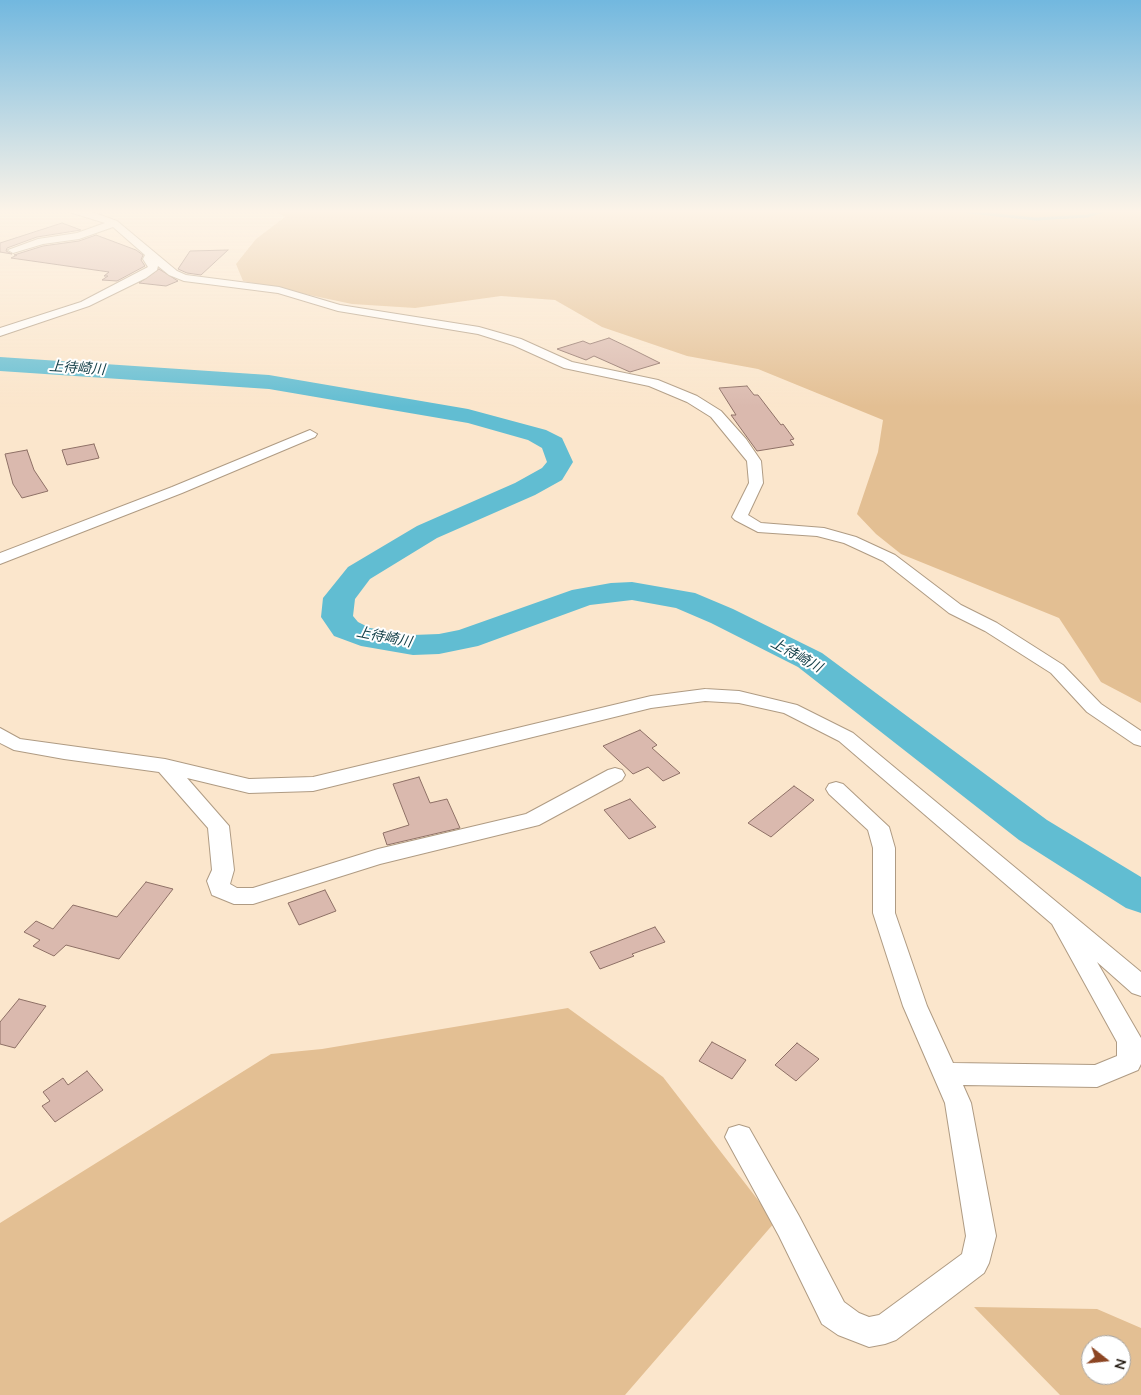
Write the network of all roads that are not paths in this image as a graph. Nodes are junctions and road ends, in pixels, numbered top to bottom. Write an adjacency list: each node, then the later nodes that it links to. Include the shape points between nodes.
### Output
1 (140, 277): 3 (street, via 85,304)
2 (182, 277): 7 (street, via 279,290 338,308 479,331 517,342 568,365 653,382 692,399 716,414 754,460 756,483 740,517 758,526 818,531 850,540 889,558 955,609 991,626 1057,668 1094,708)
3 (0, 332)
4 (310, 434): 5 (street)
5 (0, 559)
6 (0, 734): 8 (street, via 14,744)
7 (1141, 740)
8 (165, 766): 9 (street, via 218,826 223,870 218,880 220,889 234,896 253,896 378,857 532,820); 11 (street, via 249,786 313,784 652,702 705,695 739,697 790,708 846,737)
9 (615, 774)
10 (836, 789): 13 (street, via 878,826 884,848 884,914 914,1006)
11 (1056, 915): 12 (street); 13 (street, via 1130,1042 1129,1062 1097,1076)
12 (1141, 986)
13 (945, 1074): 14 (street, via 958,1103 981,1236 974,1263 885,1328 869,1332 849,1324 833,1312)
14 (739, 1137)

